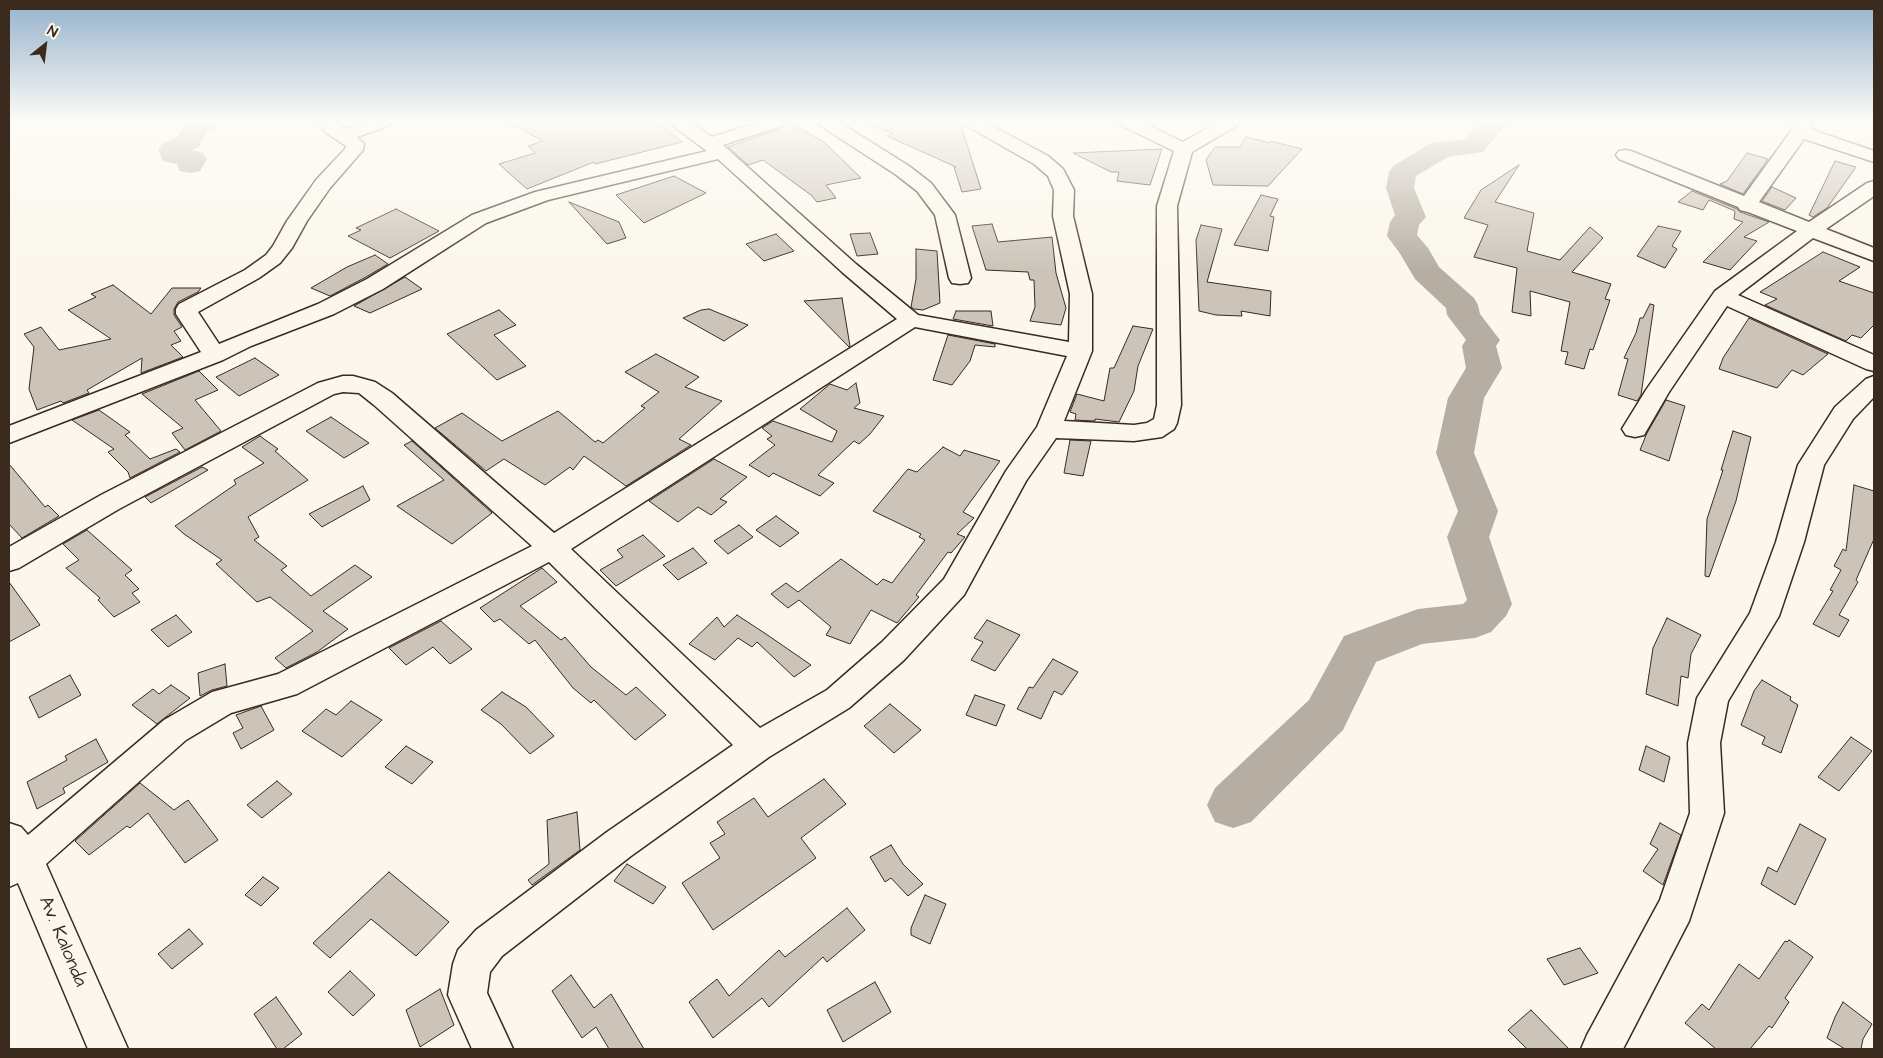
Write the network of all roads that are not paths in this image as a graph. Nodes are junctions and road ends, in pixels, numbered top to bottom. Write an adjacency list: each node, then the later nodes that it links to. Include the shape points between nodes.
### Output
1 (335, 171): 17 (street, via 273,258 252,274 187,310)
2 (633, 171): 17 (street, via 542,196 479,219 376,284 326,309)
3 (741, 171): 15 (street)
4 (904, 171): 13 (street, via 924,187 945,215)
5 (1054, 171): 16 (street, via 1064,190 1062,216 1080,294)
6 (1177, 171): 21 (street, via 1167,206 1169,405 1165,423 1153,431)
7 (1664, 171): 10 (street)
8 (1770, 171): 10 (street)
9 (1874, 187): 11 (street)
10 (1747, 206): 11 (street)
11 (1811, 230): 12 (street); 14 (street)
12 (1874, 255)
13 (960, 278)
14 (1723, 296): 18 (street); 20 (street, via 1658,390)
15 (911, 320): 16 (street); 23 (street)
16 (1080, 351): 21 (street)
17 (215, 355): 22 (street)
18 (1874, 364)
19 (1874, 384): 29 (street, via 1844,413 1811,465 1790,542 1764,616 1713,698 1704,742 1707,813 1676,908)
20 (1636, 429)
21 (1049, 430): 25 (street, via 1015,478 954,587 893,651 838,699)
22 (9, 435)
23 (552, 548): 24 (street, via 384,399 367,387 343,384 326,388 119,497); 25 (street); 26 (street, via 286,684 223,701 175,730)
24 (9, 560)
25 (757, 747): 28 (street, via 618,844 489,943 472,964 467,995)
26 (14, 856): 27 (street, Av. Kalonda)
27 (108, 1049)
28 (493, 1049)
29 (1601, 1049)

